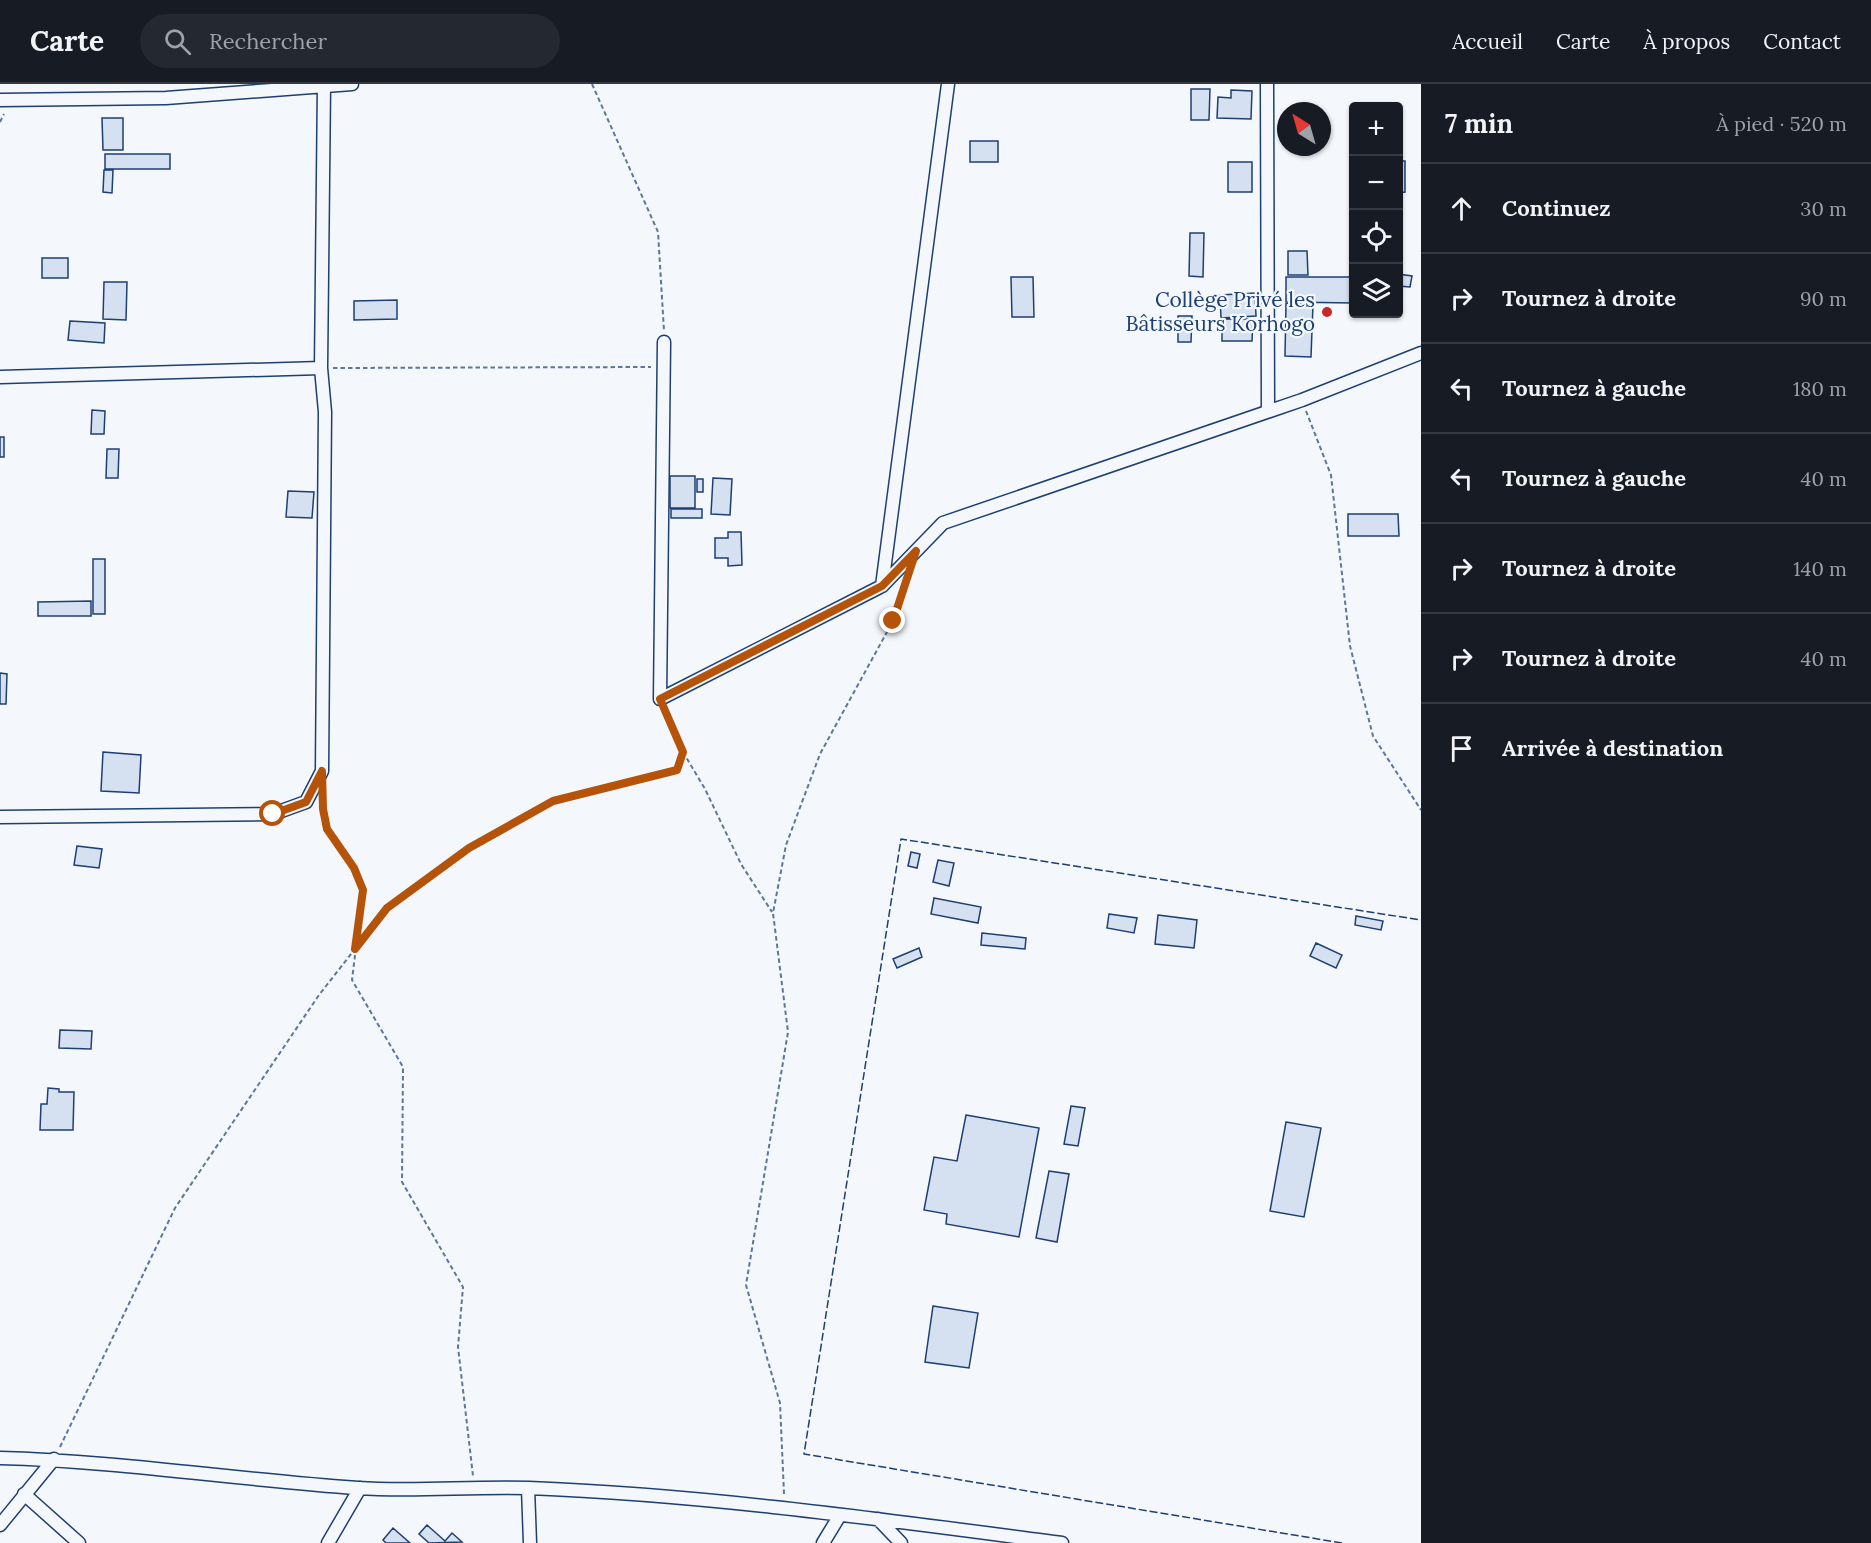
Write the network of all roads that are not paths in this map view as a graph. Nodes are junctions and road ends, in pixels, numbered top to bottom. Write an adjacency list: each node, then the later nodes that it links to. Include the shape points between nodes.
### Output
1 (352, 84): 4 (street)
2 (948, 84): 11 (street)
3 (1267, 84): 10 (street)
4 (324, 85): 5 (street, via 166,98); 8 (street)
5 (0, 100)
6 (664, 342): 11 (street, via 660,699)
7 (1421, 352): 10 (street)
8 (321, 368): 9 (street); 12 (street, via 325,412 322,771 306,802 273,814)
9 (0, 377)
10 (1268, 411): 11 (street, via 943,523)
11 (882, 586)
12 (0, 817)
13 (0, 1458): 14 (street)
14 (54, 1460): 15 (street); 17 (street)
15 (360, 1488): 16 (street); 22 (street)
16 (528, 1488): 18 (street); 23 (street)
17 (24, 1494): 20 (street); 21 (street)
18 (840, 1515): 19 (street); 24 (street)
19 (878, 1519): 25 (street); 26 (street)
20 (0, 1525)
21 (79, 1543)
22 (328, 1543)
23 (530, 1543)
24 (823, 1543)
25 (901, 1543)
26 (1062, 1543)

